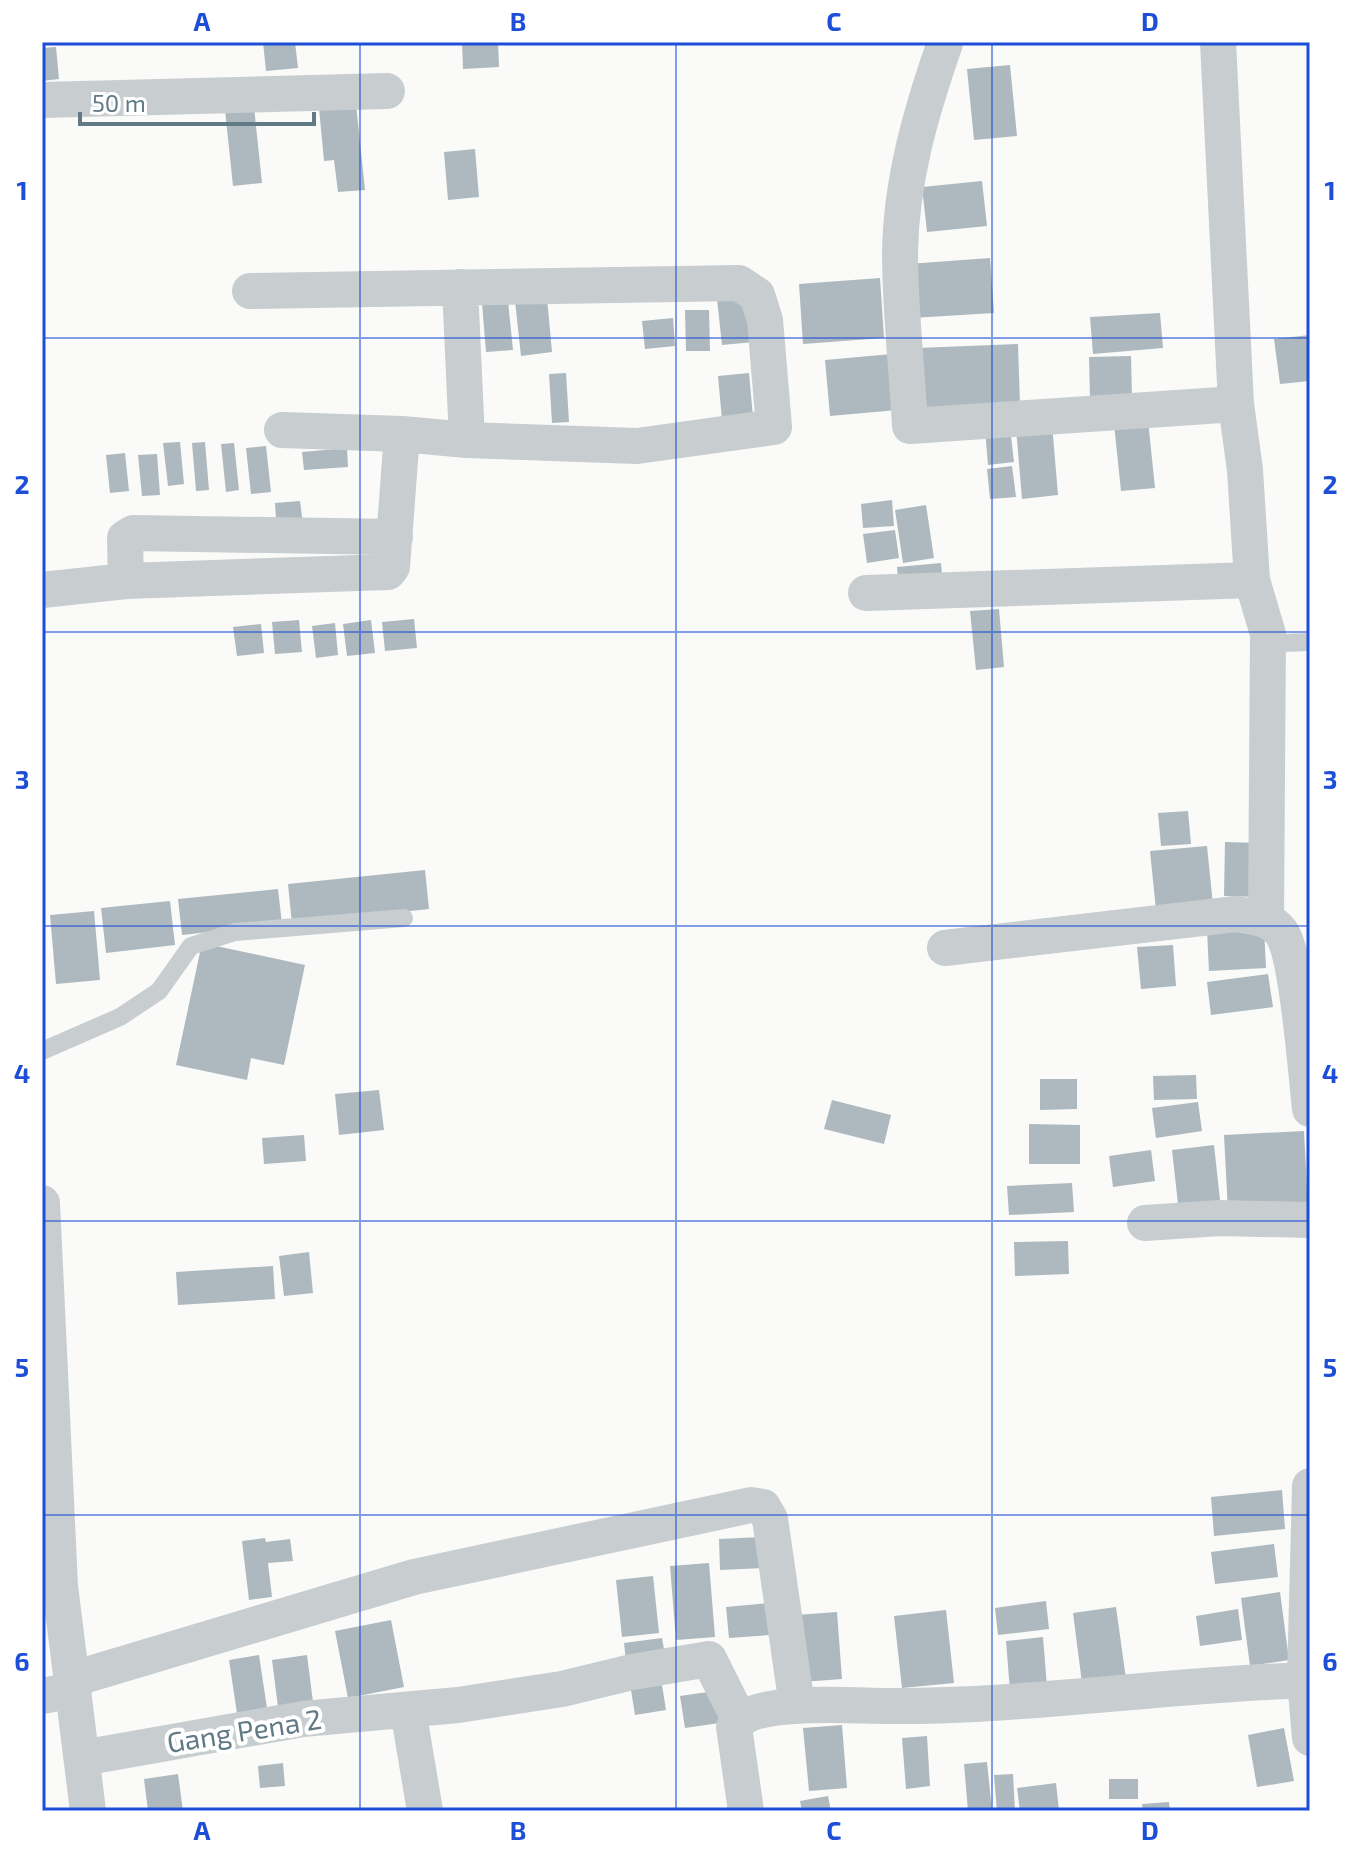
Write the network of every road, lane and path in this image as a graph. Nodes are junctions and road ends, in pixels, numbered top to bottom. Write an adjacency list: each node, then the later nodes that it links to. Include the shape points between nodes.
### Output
1 (1218, 42): 7 (street)
2 (945, 43): 7 (street, via 920,115 905,193 900,253 910,426)
3 (387, 91): 4 (street)
4 (42, 100)
5 (460, 287): 6 (street); 10 (street); 10 (street, via 739,283 757,295 765,320 774,427 637,446)
6 (250, 291)
7 (1236, 404): 12 (street)
8 (282, 430): 9 (street)
9 (402, 434): 10 (street); 11 (street)
10 (467, 440)
11 (395, 537): 13 (street, via 388,572); 13 (street, via 133,533 125,538)
12 (1252, 580): 15 (street); 16 (street)
13 (126, 581): 14 (street)
14 (42, 590)
15 (866, 593)
16 (1268, 634): 17 (lane, via 1283,643); 19 (street)
17 (1310, 642)
18 (404, 918): 22 (lane, via 212,938 191,946 159,991 120,1017)
19 (1266, 919): 20 (street, via 1236,914); 21 (street, via 1282,932)
20 (945, 948)
21 (1304, 1002): 23 (street)
22 (42, 1051)
23 (1310, 1109)
24 (42, 1203): 27 (street)
25 (1310, 1220): 26 (street)
26 (1145, 1223)
27 (44, 1257): 29 (street)
28 (1310, 1486): 30 (street)
29 (51, 1587): 31 (street)
30 (1308, 1680): 32 (street, via 961,1707); 35 (street)
31 (63, 1688): 32 (street, via 414,1577 751,1505 763,1507 770,1519); 36 (street)
32 (797, 1706): 34 (street)
33 (408, 1710): 34 (street, Gang Pena 2, via 562,1689 709,1659); 36 (street, Gang Pena 2, via 303,1719); 38 (street)
34 (739, 1719): 39 (street, via 734,1727)
35 (1310, 1738)
36 (82, 1758): 37 (street)
37 (88, 1811)
38 (425, 1811)
39 (746, 1811)

